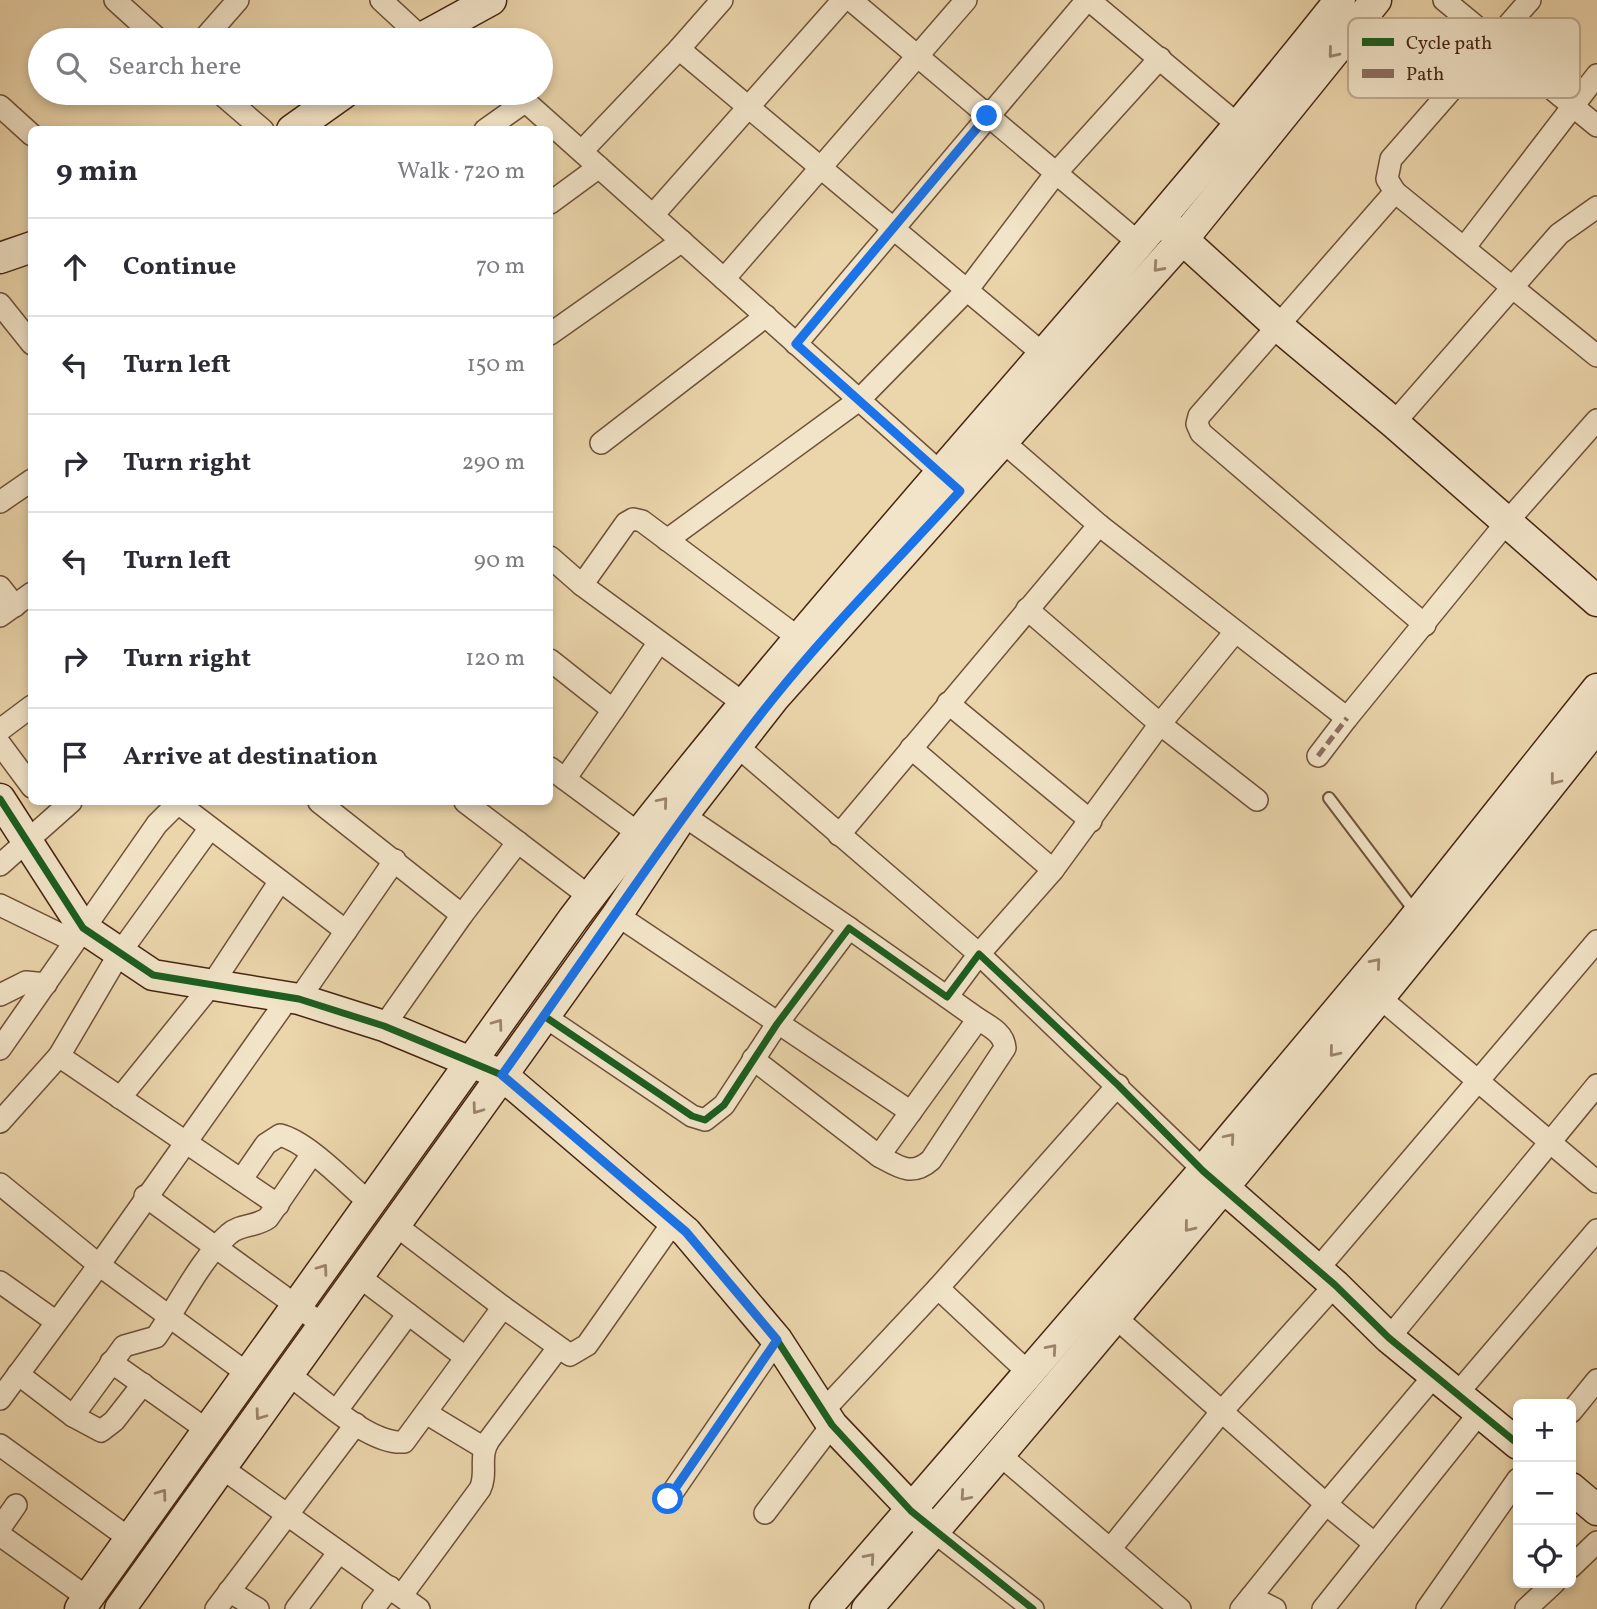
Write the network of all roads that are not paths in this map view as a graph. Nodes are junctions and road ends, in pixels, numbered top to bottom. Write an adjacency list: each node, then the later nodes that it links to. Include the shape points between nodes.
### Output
1 (115, 0): 17 (street)
2 (239, 0): 18 (street)
3 (381, 0): 19 (street)
4 (491, 0): 20 (street)
5 (722, 0): 22 (street)
6 (843, 0): 36 (street)
7 (850, 0): 23 (street)
8 (966, 0): 23 (street)
9 (1088, 0): 24 (street); 37 (street)
10 (1340, 0): 38 (street)
11 (1376, 0): 14 (street, one-way to 14)
12 (1444, 0): 15 (street)
13 (1530, 0): 16 (street)
14 (1360, 18)
15 (1465, 18)
16 (1514, 18)
17 (146, 28)
18 (214, 28)
19 (423, 28)
20 (447, 28)
21 (1348, 31): 53 (street, one-way to 53)
22 (678, 49): 36 (street); 44 (street)
23 (917, 57): 37 (street); 46 (street)
24 (1160, 58): 38 (street); 47 (street)
25 (1597, 75): 26 (street)
26 (1580, 95)
27 (1444, 98): 48 (street, via 1391,159 1387,179)
28 (1564, 98): 30 (street)
29 (1577, 98): 30 (street)
30 (1572, 104): 39 (street); 57 (street)
31 (234, 105): 40 (street)
32 (327, 105): 41 (street)
33 (512, 105): 42 (street)
34 (530, 105): 44 (street)
35 (0, 106): 43 (street)
36 (750, 109): 46 (street); 51 (street)
37 (987, 116): 47 (street); 52 (street)
38 (1238, 125): 53 (street)
39 (1597, 125)
40 (258, 126)
41 (298, 126)
42 (489, 126)
43 (28, 131)
44 (582, 151): 45 (street)
45 (599, 167): 49 (street); 51 (street)
46 (823, 168): 52 (street); 59 (street)
47 (1056, 173): 55 (street); 61 (street)
48 (1395, 192): 57 (street); 64 (street)
49 (553, 201)
50 (1597, 207): 60 (street, via 1559,234)
51 (653, 215): 54 (street)
52 (894, 226): 61 (street); 67 (street)
53 (1172, 229): 55 (street); 64 (street); 74 (street, one-way to 74)
54 (682, 241): 59 (street); 65 (street)
55 (1139, 243): 69 (street)
56 (28, 248): 58 (street)
57 (1464, 248): 60 (street)
58 (0, 258)
59 (724, 279): 63 (street)
60 (1512, 288): 68 (street); 73 (street)
61 (968, 289): 69 (street); 70 (street)
62 (0, 304): 66 (street)
63 (766, 316): 67 (street); 75 (street)
64 (1279, 327): 73 (street); 88 (street, via 1199,416 1201,433)
65 (553, 332)
66 (28, 340)
67 (796, 344): 70 (street)
68 (1595, 351)
69 (1042, 352): 72 (street)
70 (859, 400): 76 (street); 81 (street)
71 (1597, 420): 79 (street)
72 (982, 423): 74 (street); 76 (street)
73 (1394, 423): 79 (street)
74 (1004, 442): 76 (street); 80 (street)
75 (601, 443)
76 (950, 481): 90 (street); 103 (street)
77 (28, 483): 78 (street)
78 (0, 502)
79 (1506, 523): 85 (street); 88 (street)
80 (1099, 524): 87 (street); 89 (street)
81 (667, 540): 83 (street, via 633,519); 90 (street)
82 (553, 560): 83 (street)
83 (582, 585): 91 (street)
84 (0, 587): 86 (street)
85 (1597, 601)
86 (15, 605)
87 (1027, 609): 95 (street); 99 (street)
88 (1425, 625): 98 (street)
89 (1235, 632): 98 (street); 99 (street)
90 (800, 639): 94 (street)
91 (659, 642): 94 (street); 97 (street)
92 (553, 662): 97 (street)
93 (1597, 689): 129 (street)
94 (743, 703): 119 (street, one-way to 94)
95 (948, 703): 104 (street); 117 (street)
96 (28, 709): 101 (street)
97 (613, 710): 106 (street)
98 (1347, 718): 105 (street)
99 (1160, 724): 110 (street); 117 (street)
100 (1597, 726): 143 (street, one-way to 143)
101 (0, 730)
102 (0, 744): 107 (street)
103 (737, 746): 116 (street); 120 (street)
104 (911, 748): 120 (street); 125 (street)
105 (1318, 756)
106 (557, 773): 119 (street)
107 (28, 782)
108 (1329, 798): 129 (lane)
109 (0, 799): 121 (street)
110 (1257, 800)
111 (175, 805): 134 (street)
112 (182, 805): 118 (street)
113 (323, 805): 123 (street)
114 (468, 805): 122 (street)
115 (48, 808): 121 (street)
116 (684, 815): 131 (street); 132 (street)
117 (1091, 821): 125 (street)
118 (210, 828): 126 (street); 136 (street)
119 (638, 833): 127 (street)
120 (839, 835): 137 (street)
121 (27, 838): 124 (street); 134 (street)
122 (518, 842): 127 (street); 130 (street)
123 (396, 860): 130 (street); 133 (street)
124 (0, 865)
125 (1053, 870): 137 (street)
126 (280, 881): 133 (street); 138 (street)
127 (590, 897): 151 (street, one-way to 127)
128 (0, 905): 134 (street)
129 (1417, 914): 163 (street, one-way to 129)
130 (462, 915): 147 (street)
131 (617, 915): 144 (street); 146 (street)
132 (849, 928): 141 (street); 146 (street)
133 (346, 930): 142 (street)
134 (79, 934): 136 (street); 139 (street)
135 (1597, 941): 153 (street)
136 (119, 954): 138 (street, via 153,975); 149 (street)
137 (979, 954): 141 (street); 154 (street)
138 (213, 983): 142 (street); 156 (street)
139 (47, 984): 140 (street, via 26,982); 148 (street)
140 (0, 995)
141 (947, 997): 145 (street)
142 (294, 998): 147 (street); 160 (street)
143 (1379, 998): 153 (street); 163 (street, one-way to 163)
144 (544, 1016): 150 (street, via 692,1116 705,1120 724,1105); 152 (street)
145 (978, 1019): 157 (street); 162 (street, via 998,1033 1005,1048 931,1160 923,1168 904,1170)
146 (777, 1024): 150 (street); 157 (street)
147 (384, 1026): 151 (street)
148 (0, 1049)
149 (59, 1056): 156 (street); 158 (street)
150 (753, 1059): 162 (street)
151 (472, 1060): 152 (street); 168 (street)
152 (502, 1075): 170 (street); 171 (street, one-way to 171)
153 (1478, 1081): 159 (street); 176 (street)
154 (1118, 1085): 163 (street); 178 (street)
155 (1597, 1085): 159 (street)
156 (120, 1098): 160 (street)
157 (911, 1112): 162 (street)
158 (0, 1122)
159 (1550, 1142): 165 (street); 186 (street)
160 (184, 1143): 164 (street); 167 (street)
161 (312, 1154): 164 (street, via 289,1137 272,1137); 168 (street); 169 (street)
162 (879, 1156)
163 (1213, 1179): 176 (street); 183 (street, one-way to 183); 193 (street, one-way to 163)
164 (242, 1180): 169 (street)
165 (1597, 1182)
166 (0, 1184): 174 (street)
167 (145, 1196): 173 (street); 174 (street)
168 (370, 1203): 179 (street, one-way to 168)
169 (278, 1205): 173 (street, via 259,1225 239,1228)
170 (674, 1221): 187 (street); 188 (street, via 587,1345 570,1355)
171 (394, 1224): 175 (street); 180 (street)
172 (1597, 1230): 198 (street)
173 (216, 1247): 179 (street); 182 (street)
174 (99, 1265): 182 (street); 184 (street)
175 (357, 1276): 181 (street); 185 (street)
176 (1326, 1277): 186 (street); 202 (street)
177 (0, 1282): 184 (street)
178 (939, 1288): 193 (street); 206 (street)
179 (296, 1306): 185 (street); 192 (street)
180 (503, 1307): 188 (street); 189 (street)
181 (408, 1314): 189 (street); 201 (street)
182 (170, 1317): 190 (street, via 156,1337 124,1346); 192 (street)
183 (1115, 1317): 202 (street); 212 (street)
184 (55, 1321): 191 (street)
185 (323, 1325): 194 (street)
186 (1389, 1338): 195 (street)
187 (777, 1340): 206 (street); 216 (street)
188 (558, 1348): 211 (street)
189 (465, 1357): 204 (street)
190 (111, 1362): 197 (street); 205 (street)
191 (18, 1374): 199 (street); 205 (street)
192 (248, 1374): 208 (street)
193 (1030, 1374): 220 (street)
194 (289, 1375): 201 (street); 213 (street, one-way to 213)
195 (1434, 1376): 198 (street); 217 (street)
196 (1597, 1380): 200 (street)
197 (143, 1384): 205 (street, via 107,1429 92,1428); 208 (street)
198 (1457, 1394): 203 (street)
199 (0, 1399)
200 (1576, 1406)
201 (337, 1410): 207 (street)
202 (1222, 1411): 217 (street); 229 (street)
203 (1481, 1411): 209 (street); 228 (street)
204 (426, 1413): 207 (street, via 404,1442 385,1441); 211 (street)
205 (73, 1416)
206 (827, 1418): 220 (street); 221 (street)
207 (356, 1424): 222 (street)
208 (207, 1430): 226 (street, one-way to 208)
209 (1513, 1440)
210 (0, 1445): 226 (street)
211 (484, 1448): 234 (street, via 485,1479 480,1489)
212 (1000, 1455): 224 (street, one-way to 224); 229 (street)
213 (222, 1468): 222 (street); 238 (street)
214 (1513, 1486): 249 (street)
215 (1576, 1492): 219 (street)
216 (668, 1499)
217 (1326, 1504): 228 (street); 235 (street)
218 (16, 1505): 223 (street)
219 (1597, 1510)
220 (911, 1511): 224 (street); 244 (street, one-way to 220)
221 (765, 1513)
222 (287, 1514): 230 (street); 233 (street)
223 (0, 1528)
224 (933, 1531): 237 (street); 245 (street)
225 (0, 1535): 236 (street)
226 (130, 1539): 236 (street)
227 (1597, 1542): 231 (street)
228 (1375, 1544): 248 (street)
229 (1111, 1548): 246 (street)
230 (339, 1552): 234 (street); 241 (street)
231 (1576, 1562)
232 (1549, 1588): 250 (street)
233 (229, 1591): 239 (street); 240 (street)
234 (396, 1591): 242 (street); 243 (street)
235 (1246, 1603): 247 (street)
236 (84, 1604)
237 (1023, 1606)
238 (120, 1609)
239 (216, 1609)
240 (258, 1609)
241 (296, 1609)
242 (373, 1609)
243 (419, 1609)
244 (825, 1609)
245 (867, 1609)
246 (1180, 1609)
247 (1275, 1609)
248 (1324, 1609)
249 (1427, 1609)
250 (1526, 1609)

